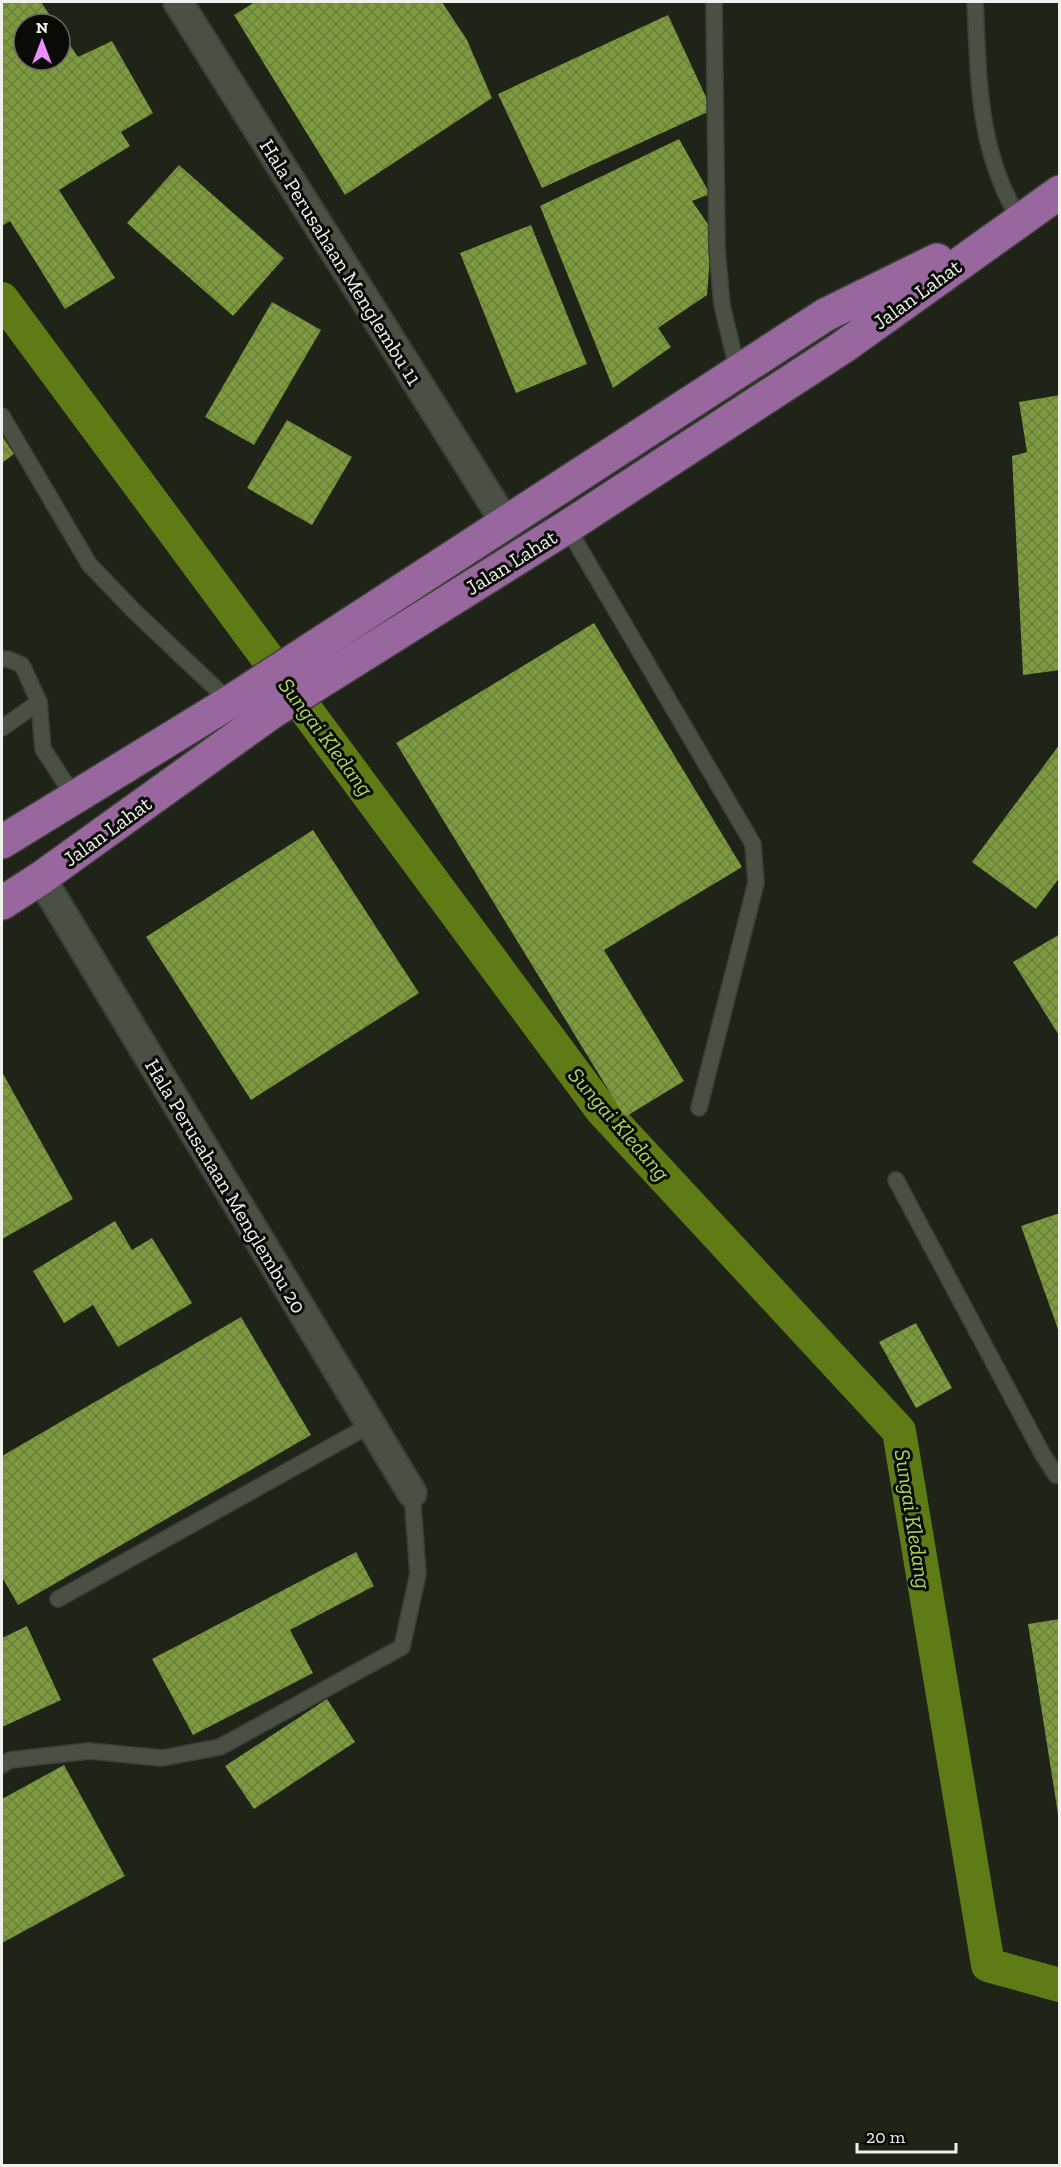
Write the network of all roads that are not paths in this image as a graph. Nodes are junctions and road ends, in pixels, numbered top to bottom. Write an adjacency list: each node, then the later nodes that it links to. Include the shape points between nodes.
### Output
1 (178, 2): 8 (street, Hala Perusahaan Menglembu 11)
2 (714, 2): 6 (lane, via 717,249 722,305)
3 (975, 2): 5 (lane, via 982,120 996,170)
4 (1059, 192): 5 (main road, Jalan Lahat)
5 (1020, 220): 6 (main road, Jalan Lahat, via 825,315); 9 (main road, Jalan Lahat, via 843,347)
6 (738, 372): 8 (main road, Jalan Lahat)
7 (2, 416): 13 (lane, via 89,564)
8 (505, 522): 11 (main road, Jalan Lahat, via 339,630)
9 (567, 527): 11 (main road, Jalan Lahat, via 355,659); 19 (lane, via 753,844 756,883)
10 (2, 659): 12 (lane, via 22,665)
11 (265, 698): 13 (main road, Jalan Lahat); 17 (main road, Jalan Lahat)
12 (39, 702): 14 (lane); 15 (lane, via 43,749)
13 (230, 702): 15 (main road, Jalan Lahat)
14 (2, 728)
15 (75, 798): 16 (main road, Jalan Lahat)
16 (2, 842)
17 (41, 878): 18 (main road, Jalan Lahat); 21 (street, Hala Perusahaan Menglembu 20)
18 (2, 903)
19 (699, 1107)
20 (896, 1180): 22 (lane, via 1043,1455)
21 (370, 1425): 23 (street, Hala Perusahaan Menglembu 20); 24 (lane)
22 (1059, 1474)
23 (412, 1493): 25 (lane, via 418,1574 402,1647 220,1747 162,1758 89,1751 10,1760)
24 (58, 1599)
25 (2, 1765)

